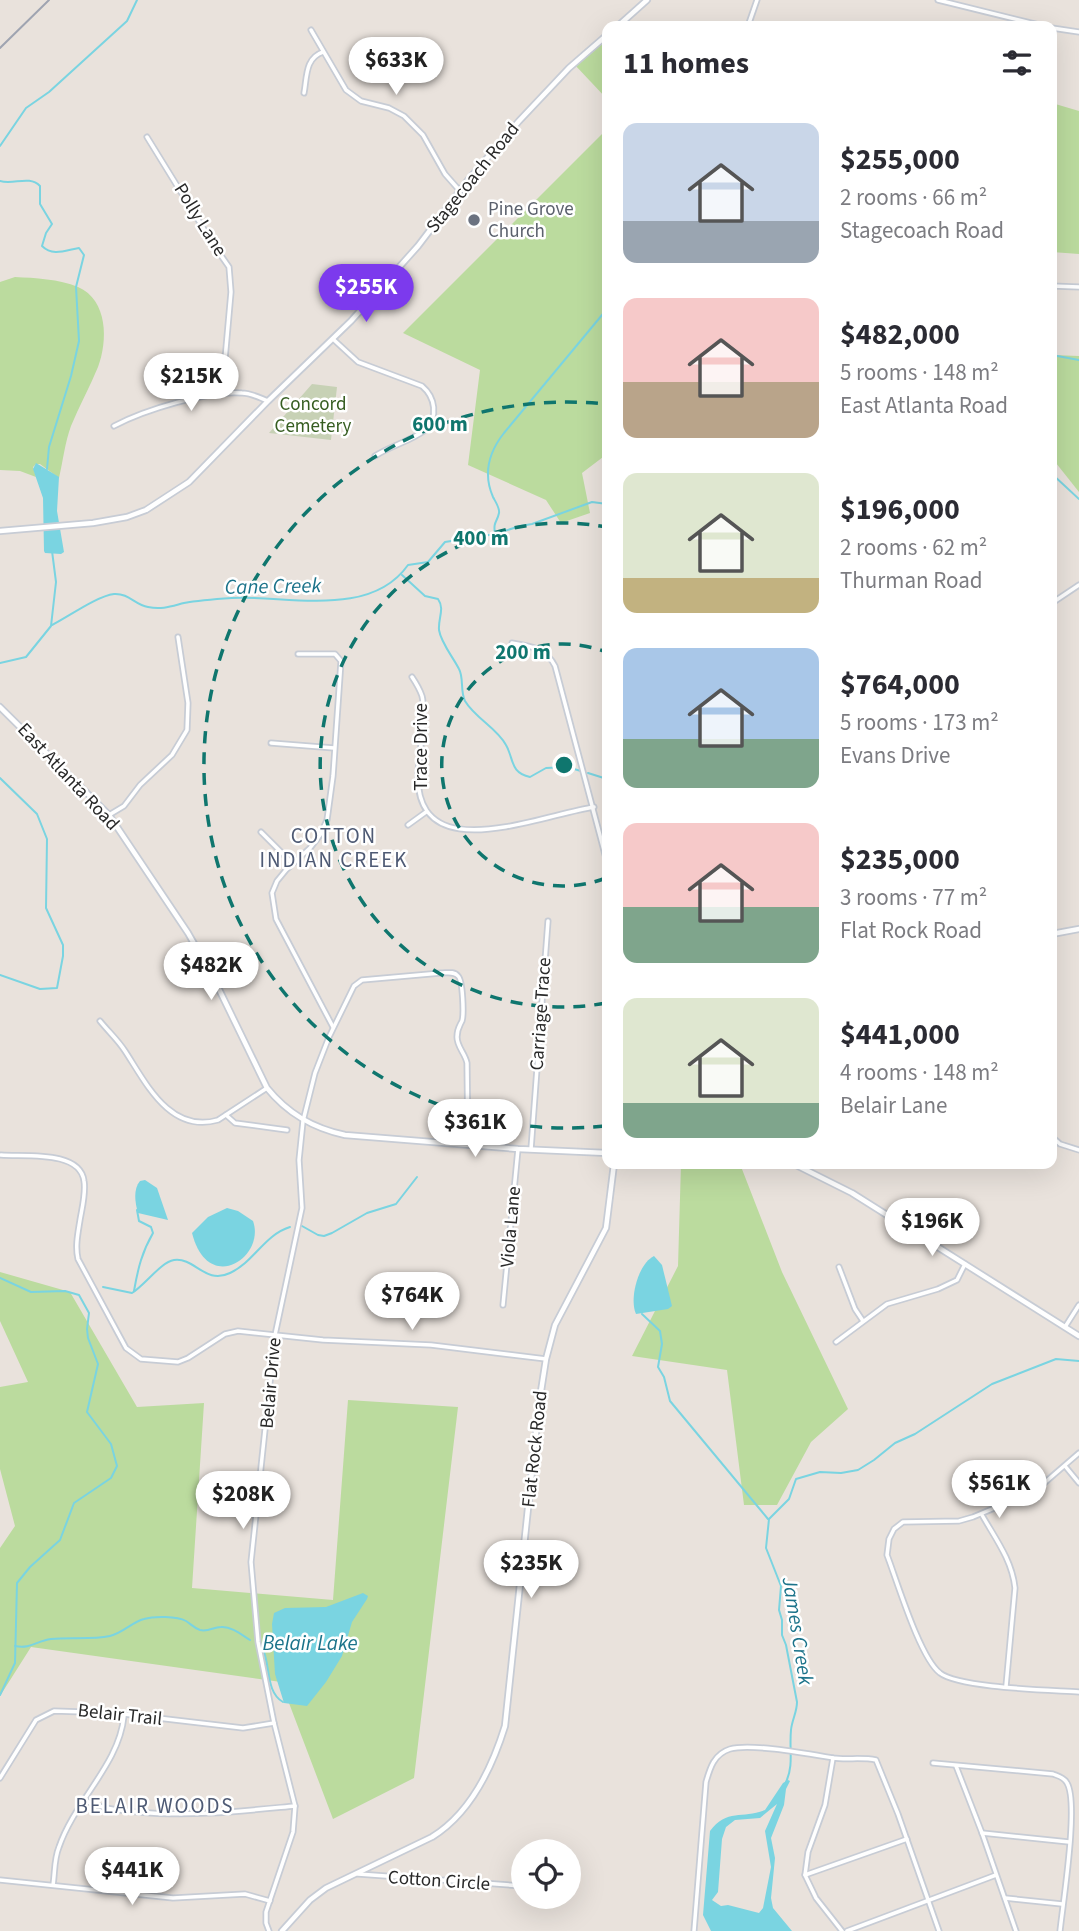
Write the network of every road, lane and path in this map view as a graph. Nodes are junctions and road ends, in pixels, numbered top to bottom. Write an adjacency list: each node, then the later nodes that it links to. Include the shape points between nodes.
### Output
1 (647, 0): 4 (street)
2 (757, 0): 5 (street)
3 (938, 0): 6 (street)
4 (624, 21)
5 (750, 21)
6 (1023, 21)
7 (1057, 29): 9 (street)
8 (311, 30): 11 (street)
9 (1079, 32)
10 (602, 40): 14 (street, Stagecoach Road, via 549,88)
11 (323, 52): 12 (street, via 308,66); 14 (street, via 352,96 404,116)
12 (304, 93)
13 (148, 136): 18 (street, Polly Lane, via 229,267)
14 (460, 191): 17 (street, Stagecoach Road, via 418,246)
15 (1057, 286): 16 (street)
16 (1079, 287)
17 (333, 339): 19 (street, Stagecoach Road); 21 (street, via 358,362 422,386 434,403 433,416 424,430)
18 (222, 393): 19 (street); 20 (street, via 140,414)
19 (268, 401): 22 (street, Stagecoach Road, via 189,482 166,499 127,517)
20 (114, 426)
21 (375, 456)
22 (0, 531)
23 (1079, 585): 24 (street)
24 (1057, 600)
25 (178, 637): 34 (street, via 188,703 187,730 172,755 124,806)
26 (512, 643): 32 (street, via 533,646 550,656)
27 (298, 654): 31 (street, via 335,654 341,661)
28 (412, 677): 33 (street, Trace Drive, via 423,698 418,789)
29 (0, 707): 34 (street, East Atlanta Road)
30 (271, 743): 31 (street)
31 (334, 748): 38 (street, via 327,820 310,848)
32 (594, 807): 33 (street, Trace Drive, via 510,828 478,831 440,822); 37 (street)
33 (426, 812): 35 (street)
34 (107, 816): 44 (street, East Atlanta Road, via 188,933)
35 (408, 825)
36 (261, 832): 38 (street)
37 (602, 841)
38 (292, 863): 43 (street, via 274,887 272,906)
39 (548, 921): 51 (street, Carriage Trace)
40 (1079, 929): 41 (street)
41 (1057, 933)
42 (100, 1021): 45 (street, via 165,1107 195,1120 213,1121)
43 (333, 1027): 46 (street, Belair Drive); 49 (street, Belair Drive, via 354,986 362,980 441,973 458,976 463,1016 457,1043 467,1063)
44 (267, 1088): 45 (street); 46 (street, East Atlanta Road)
45 (226, 1115): 47 (street, via 235,1124)
46 (303, 1121): 49 (street, East Atlanta Road, via 345,1135); 63 (street, Belair Drive, via 299,1160 302,1208)
47 (287, 1130)
48 (1057, 1141): 52 (street)
49 (468, 1145): 50 (street, East Atlanta Road)
50 (518, 1149): 51 (street, East Atlanta Road); 59 (street, Viola Lane)
51 (531, 1149): 53 (street, East Atlanta Road)
52 (1079, 1150)
53 (602, 1153)
54 (1, 1155): 63 (street, via 60,1159 79,1168 85,1188 77,1256 133,1355 178,1362 229,1333)
55 (613, 1169): 66 (street, Flat Rock Road, via 606,1228 555,1325)
56 (804, 1169): 57 (street, via 852,1193)
57 (965, 1264): 61 (street, via 957,1280 887,1304); 62 (street)
58 (839, 1267): 61 (street)
59 (503, 1305)
60 (1079, 1305): 62 (street)
61 (863, 1321): 65 (street)
62 (1065, 1327): 64 (street)
63 (275, 1335): 66 (street, via 431,1345); 74 (street, Belair Drive, via 251,1562 258,1642)
64 (1079, 1336)
65 (836, 1342)
66 (545, 1359): 84 (street, Flat Rock Road, via 502,1734 472,1798 448,1826)
67 (1079, 1453): 68 (street)
68 (1065, 1465): 69 (street); 70 (street, via 1035,1491)
69 (1079, 1483)
70 (982, 1514): 71 (street, via 1014,1575); 71 (street, via 959,1521 903,1522 889,1539 887,1555 926,1655 940,1674 962,1683)
71 (1006, 1686): 72 (street)
72 (1079, 1692)
73 (124, 1716): 74 (street, Belair Trail, via 243,1728); 78 (street, Belair Trail, via 65,1710 46,1713 36,1720); 79 (street, via 119,1744)
74 (274, 1723): 80 (street, Belair Drive)
75 (833, 1758): 82 (street, via 876,1760); 85 (street); 96 (street, via 746,1748 718,1755 711,1765 703,1802)
76 (933, 1762): 77 (street)
77 (956, 1766): 81 (street); 83 (street, via 1063,1778 1071,1794)
78 (0, 1778)
79 (84, 1800): 80 (street, via 111,1809 176,1815); 88 (street, via 59,1845)
80 (295, 1807): 92 (street, Belair Drive, via 293,1832)
81 (982, 1833): 83 (street); 86 (street)
82 (907, 1839): 85 (street); 91 (street)
83 (1069, 1842): 93 (street)
84 (356, 1873): 89 (street, Cotton Circle); 95 (street, Flat Rock Road, via 318,1894)
85 (805, 1875): 97 (street, via 817,1898)
86 (996, 1875): 90 (street); 91 (street)
87 (0, 1880): 88 (street)
88 (53, 1885): 92 (street, via 173,1898 245,1894)
89 (511, 1885)
90 (1005, 1898): 93 (street); 99 (street)
91 (927, 1899): 97 (street); 98 (street)
92 (270, 1901): 94 (street, Belair Drive, via 265,1923)
93 (1063, 1904): 100 (street)
94 (269, 1931)
95 (282, 1931)
96 (694, 1931)
97 (845, 1931)
98 (939, 1931)
99 (1016, 1931)
100 (1060, 1931)

